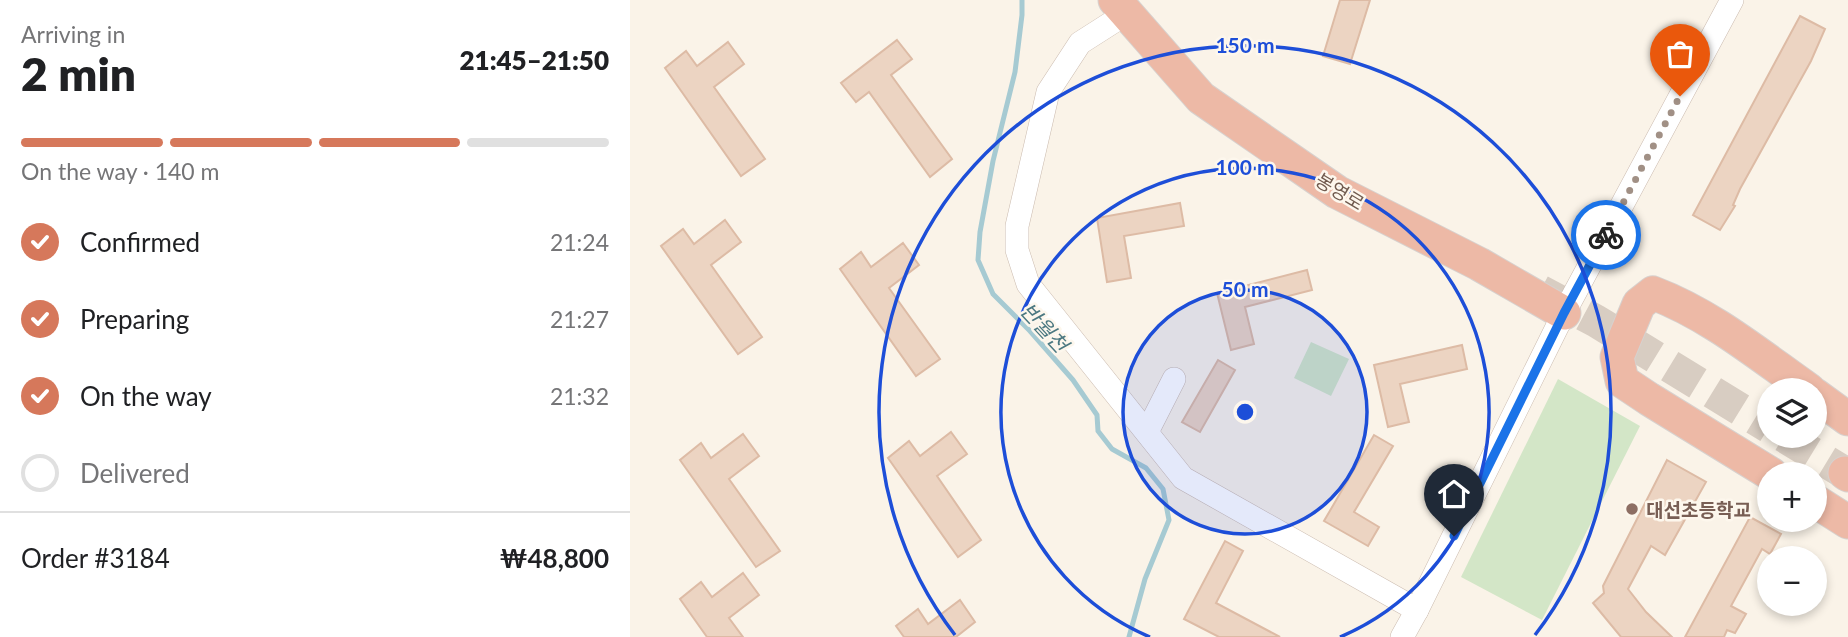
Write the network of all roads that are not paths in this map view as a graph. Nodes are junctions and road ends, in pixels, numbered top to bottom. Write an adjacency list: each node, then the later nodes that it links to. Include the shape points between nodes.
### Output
1 (1732, 0): 3 (street)
2 (1121, 7): 3 (highway, 봉영로, via 1201,98 1337,192); 8 (street, via 1080,43 1048,92 1017,226 1017,250 1028,284)
3 (1564, 313): 12 (street)
4 (1792, 378): 9 (highway, via 1720,327 1653,293 1639,304 1617,357 1622,381)
5 (1174, 379): 8 (street)
6 (1827, 404): 7 (highway)
7 (1848, 419)
8 (1147, 432): 12 (street, via 1183,478)
9 (1757, 465)
10 (1827, 509): 11 (highway)
11 (1848, 522)
12 (1417, 610): 13 (street)
13 (1402, 637)

